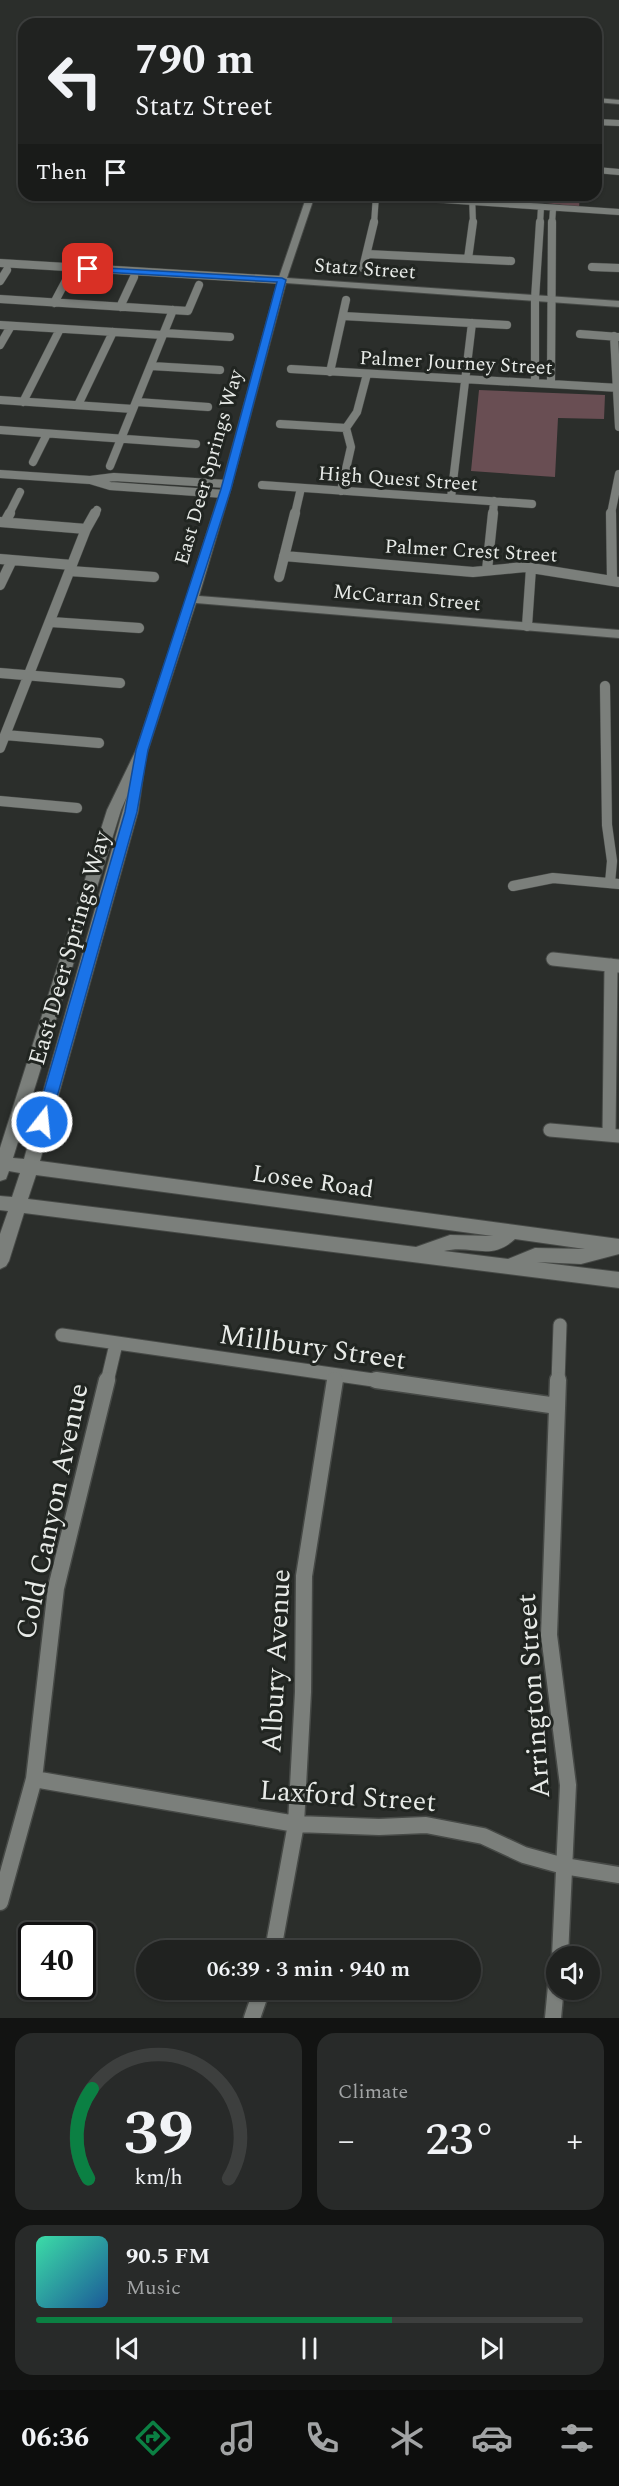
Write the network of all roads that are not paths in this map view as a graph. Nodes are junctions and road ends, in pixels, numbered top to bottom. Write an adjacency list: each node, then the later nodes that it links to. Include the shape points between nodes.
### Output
1 (602, 101): 2 (street)
2 (619, 102)
3 (602, 122): 4 (street)
4 (619, 123)
5 (602, 170): 6 (street)
6 (619, 171)
7 (309, 201): 24 (street, East Deer Springs Way)
8 (376, 201): 14 (street)
9 (472, 201): 15 (street)
10 (495, 201): 11 (street)
11 (541, 207): 12 (street); 28 (street)
12 (553, 209): 13 (street); 30 (street)
13 (619, 212)
14 (367, 254): 15 (street); 19 (street)
15 (468, 259): 16 (street)
16 (511, 261)
17 (0, 263): 24 (street, Statz Street)
18 (592, 267): 20 (street)
19 (363, 268)
20 (619, 268)
21 (7, 270): 25 (street)
22 (70, 273): 31 (street)
23 (134, 278): 33 (street)
24 (282, 280): 28 (street, Statz Street); 74 (street, East Deer Springs Way)
25 (0, 281)
26 (199, 285): 34 (street, via 188,311)
27 (0, 299): 31 (street)
28 (535, 299): 30 (street, Statz Street); 53 (street)
29 (346, 300): 35 (street)
30 (550, 300): 32 (street, Statz Street); 54 (street)
31 (54, 303): 33 (street)
32 (619, 304)
33 (120, 307): 34 (street)
34 (173, 310): 42 (street)
35 (343, 316): 36 (street); 50 (street)
36 (472, 323): 39 (street); 52 (street)
37 (0, 326): 38 (street)
38 (11, 326): 40 (street); 46 (street)
39 (507, 326)
40 (60, 329): 41 (street); 57 (street)
41 (113, 332): 42 (street); 58 (street)
42 (164, 334): 44 (street); 47 (street)
43 (580, 334): 45 (street)
44 (230, 337)
45 (616, 337): 55 (street)
46 (0, 345)
47 (151, 366): 49 (street); 59 (street)
48 (291, 369): 50 (street, Palmer Journey Street)
49 (220, 370)
50 (330, 372): 51 (street, Palmer Journey Street)
51 (367, 374): 52 (street, Palmer Journey Street); 63 (street, via 357,412)
52 (465, 379): 53 (street, Palmer Journey Street); 77 (street)
53 (535, 383): 54 (street, Palmer Journey Street)
54 (551, 384): 55 (street, Palmer Journey Street)
55 (618, 388): 62 (street)
56 (0, 400): 57 (street)
57 (23, 402): 58 (street)
58 (78, 405): 59 (street)
59 (135, 405): 60 (street); 66 (street)
60 (208, 406)
61 (280, 424): 63 (street)
62 (619, 427)
63 (346, 428): 75 (street, via 351,447)
64 (0, 430): 65 (street)
65 (47, 434): 66 (street); 68 (street)
66 (121, 439): 67 (street); 69 (street)
67 (196, 444)
68 (33, 462)
69 (110, 466)
70 (0, 474): 74 (street, via 90,480 110,486)
71 (619, 474): 81 (street)
72 (262, 485): 73 (street, High Quest Street)
73 (301, 488): 75 (street, High Quest Street); 84 (street)
74 (226, 489): 94 (street, East Deer Springs Way)
75 (341, 491): 77 (street, High Quest Street)
76 (20, 492): 82 (street)
77 (451, 498): 78 (street, High Quest Street)
78 (494, 501): 79 (street, High Quest Street); 89 (street)
79 (532, 504)
80 (97, 510): 83 (street)
81 (615, 511): 92 (street)
82 (3, 522): 83 (street)
83 (86, 529): 87 (street)
84 (284, 556): 89 (street, Palmer Crest Street); 91 (street)
85 (0, 559): 86 (street)
86 (12, 560): 87 (street); 93 (street)
87 (71, 568): 90 (street); 95 (street)
88 (531, 568): 89 (street, Palmer Crest Street); 92 (street, Palmer Crest Street); 96 (street)
89 (487, 570)
90 (154, 577)
91 (279, 577)
92 (616, 581)
93 (0, 585)
94 (192, 599): 96 (street, McCarran Street); 109 (street, East Deer Springs Way)
95 (51, 622): 97 (street); 100 (street)
96 (527, 626): 98 (street, McCarran Street)
97 (139, 628)
98 (619, 634)
99 (0, 673): 100 (street)
100 (29, 676): 101 (street); 103 (street)
101 (120, 683)
102 (605, 686): 104 (street)
103 (5, 722): 106 (street)
104 (606, 722): 105 (street); 112 (street, via 607,825)
105 (619, 723)
106 (5, 735): 107 (street); 108 (street)
107 (99, 743)
108 (0, 748)
109 (142, 750): 118 (street, East Deer Springs Way, via 114,810); 119 (street, East Deer Springs Way, via 131,812)
110 (0, 801): 111 (street)
111 (78, 808)
112 (615, 884): 113 (street, via 554,877 534,878)
113 (513, 886)
114 (553, 959): 115 (street)
115 (615, 966): 117 (street)
116 (550, 1130): 117 (street)
117 (614, 1136)
118 (1, 1167): 119 (street, Losee Road)
119 (30, 1167): 120 (street, East Deer Springs Way); 121 (street, Losee Road)
120 (9, 1204): 123 (street); 124 (street, East Deer Springs Way)
121 (511, 1232): 122 (street, Losee Road); 123 (street, via 492,1245 451,1242)
122 (619, 1247): 125 (street, via 578,1257 535,1254)
123 (413, 1256): 125 (street)
124 (0, 1261)
125 (511, 1266): 126 (street)
126 (619, 1280)
127 (560, 1325): 131 (street, Arrington Street)
128 (62, 1335): 129 (street, Millbury Street)
129 (116, 1344): 130 (street, Millbury Street); 132 (street, Cold Canyon Avenue, via 56,1588)
130 (336, 1375): 131 (street, Millbury Street); 133 (street, Albury Avenue, via 304,1576)
131 (557, 1406): 134 (street, Arrington Street, via 549,1635 568,1785)
132 (34, 1779): 133 (street, Laxford Street); 136 (street, Cold Canyon Avenue)
133 (296, 1824): 134 (street, Laxford Street, via 426,1825 483,1836 524,1855); 137 (street, Albury Avenue)
134 (564, 1866): 135 (street, Laxford Street); 138 (street, Arrington Street)
135 (619, 1875)
136 (0, 1902)
137 (275, 1940)
138 (560, 1946)
139 (258, 2000): 141 (street)
140 (555, 2000): 142 (street)
141 (252, 2018)
142 (553, 2018)

